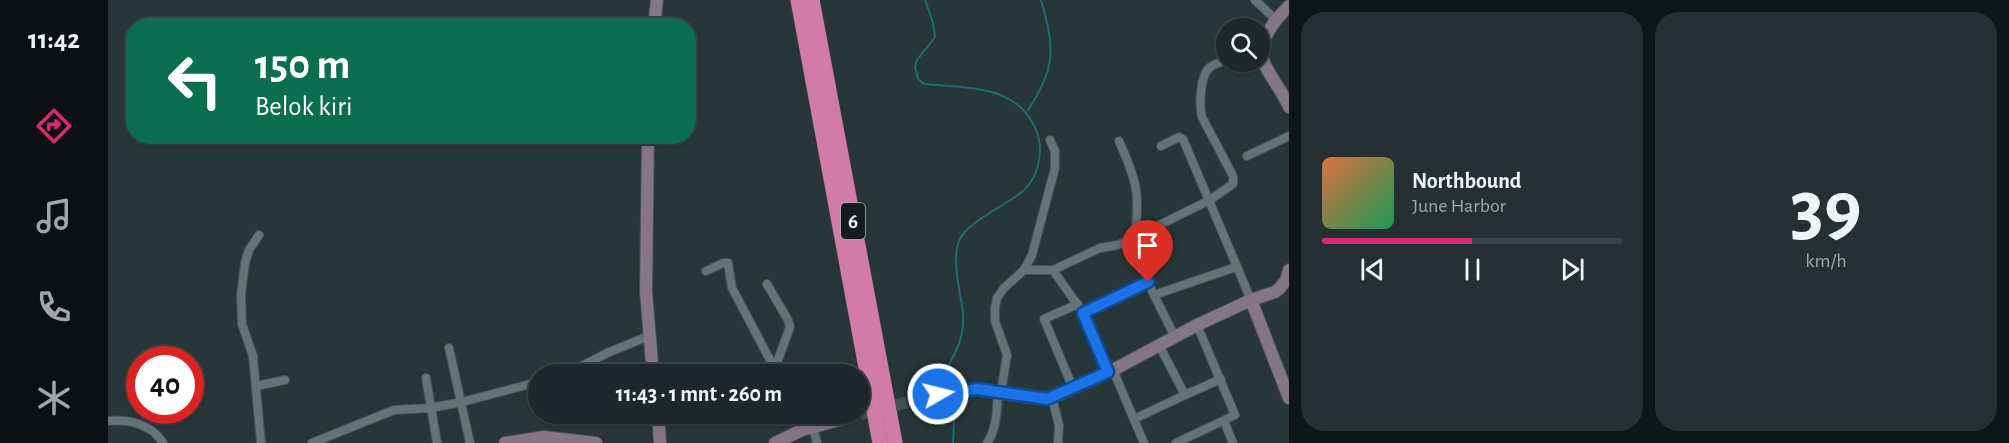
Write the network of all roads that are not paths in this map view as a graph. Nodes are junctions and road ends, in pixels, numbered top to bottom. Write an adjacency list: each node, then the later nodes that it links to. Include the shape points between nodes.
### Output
1 (657, 0): 6 (street)
2 (798, 0): 75 (highway, 6)
3 (812, 0): 76 (highway, 6)
4 (1255, 0): 7 (street)
5 (1289, 6): 7 (street)
6 (655, 18)
7 (1276, 20): 8 (street)
8 (1270, 30)
9 (1216, 65): 18 (street, via 1203,77 1201,114 1233,182)
10 (1269, 72): 11 (street)
11 (1289, 107)
12 (1289, 136): 17 (street)
13 (1050, 140): 23 (street, via 1055,168 1032,255)
14 (1119, 141): 20 (street, via 1135,181)
15 (648, 144): 35 (street)
16 (1161, 146): 18 (street, via 1183,139)
17 (1247, 156)
18 (1208, 201): 20 (street); 22 (street)
19 (259, 235): 48 (street, via 245,263 241,294 242,324 253,356)
20 (1139, 235): 21 (street); 24 (street)
21 (1159, 262)
22 (1236, 267): 29 (street); 30 (street)
23 (1024, 270): 24 (street); 50 (street, via 1004,288 995,307 995,321 1007,355)
24 (1053, 270): 31 (street)
25 (1289, 270): 28 (street, via 1286,280)
26 (706, 271): 41 (street, via 728,263 732,288)
27 (768, 285): 42 (street, via 790,327)
28 (1275, 291): 30 (street); 33 (street)
29 (1154, 295): 32 (street, via 1146,281); 36 (street)
30 (1251, 300): 33 (street); 34 (street)
31 (1078, 304): 32 (street); 49 (street, via 1044,319)
32 (1083, 313): 43 (street)
33 (1259, 318): 54 (street)
34 (1197, 325): 36 (street); 45 (street)
35 (649, 336): 39 (street); 40 (street)
36 (1175, 337): 37 (street)
37 (1160, 345): 43 (street); 52 (street)
38 (449, 348): 55 (street)
39 (585, 364)
40 (652, 364)
41 (773, 364)
42 (779, 364)
43 (1110, 371): 49 (street); 57 (street)
44 (426, 378): 56 (street)
45 (1221, 379): 52 (street); 59 (street, via 1235,413)
46 (285, 380): 48 (street)
47 (528, 385): 55 (street)
48 (256, 386): 66 (street)
49 (1073, 388): 53 (street)
50 (1000, 392): 51 (street, via 983,389); 53 (street); 77 (street, via 992,436)
51 (938, 394)
52 (1185, 395): 57 (street)
53 (1052, 398): 78 (street, via 1059,425)
54 (1289, 398)
55 (462, 402): 56 (street); 69 (street)
56 (430, 408): 67 (street, via 394,410); 68 (street)
57 (1134, 419): 79 (street)
58 (108, 421): 65 (street, via 141,425 155,432)
59 (1224, 421): 80 (street); 81 (street)
60 (659, 424): 72 (street)
61 (803, 424): 63 (street)
62 (825, 424): 63 (street)
63 (807, 429): 73 (street); 74 (street)
64 (545, 440): 70 (street); 71 (street)
65 (163, 443)
66 (261, 443)
67 (312, 443)
68 (437, 443)
69 (470, 443)
70 (505, 443)
71 (596, 443)
72 (660, 443)
73 (775, 443)
74 (818, 443)
75 (880, 443)
76 (895, 443)
77 (987, 443)
78 (1058, 443)
79 (1144, 443)
80 (1176, 443)
81 (1233, 443)

